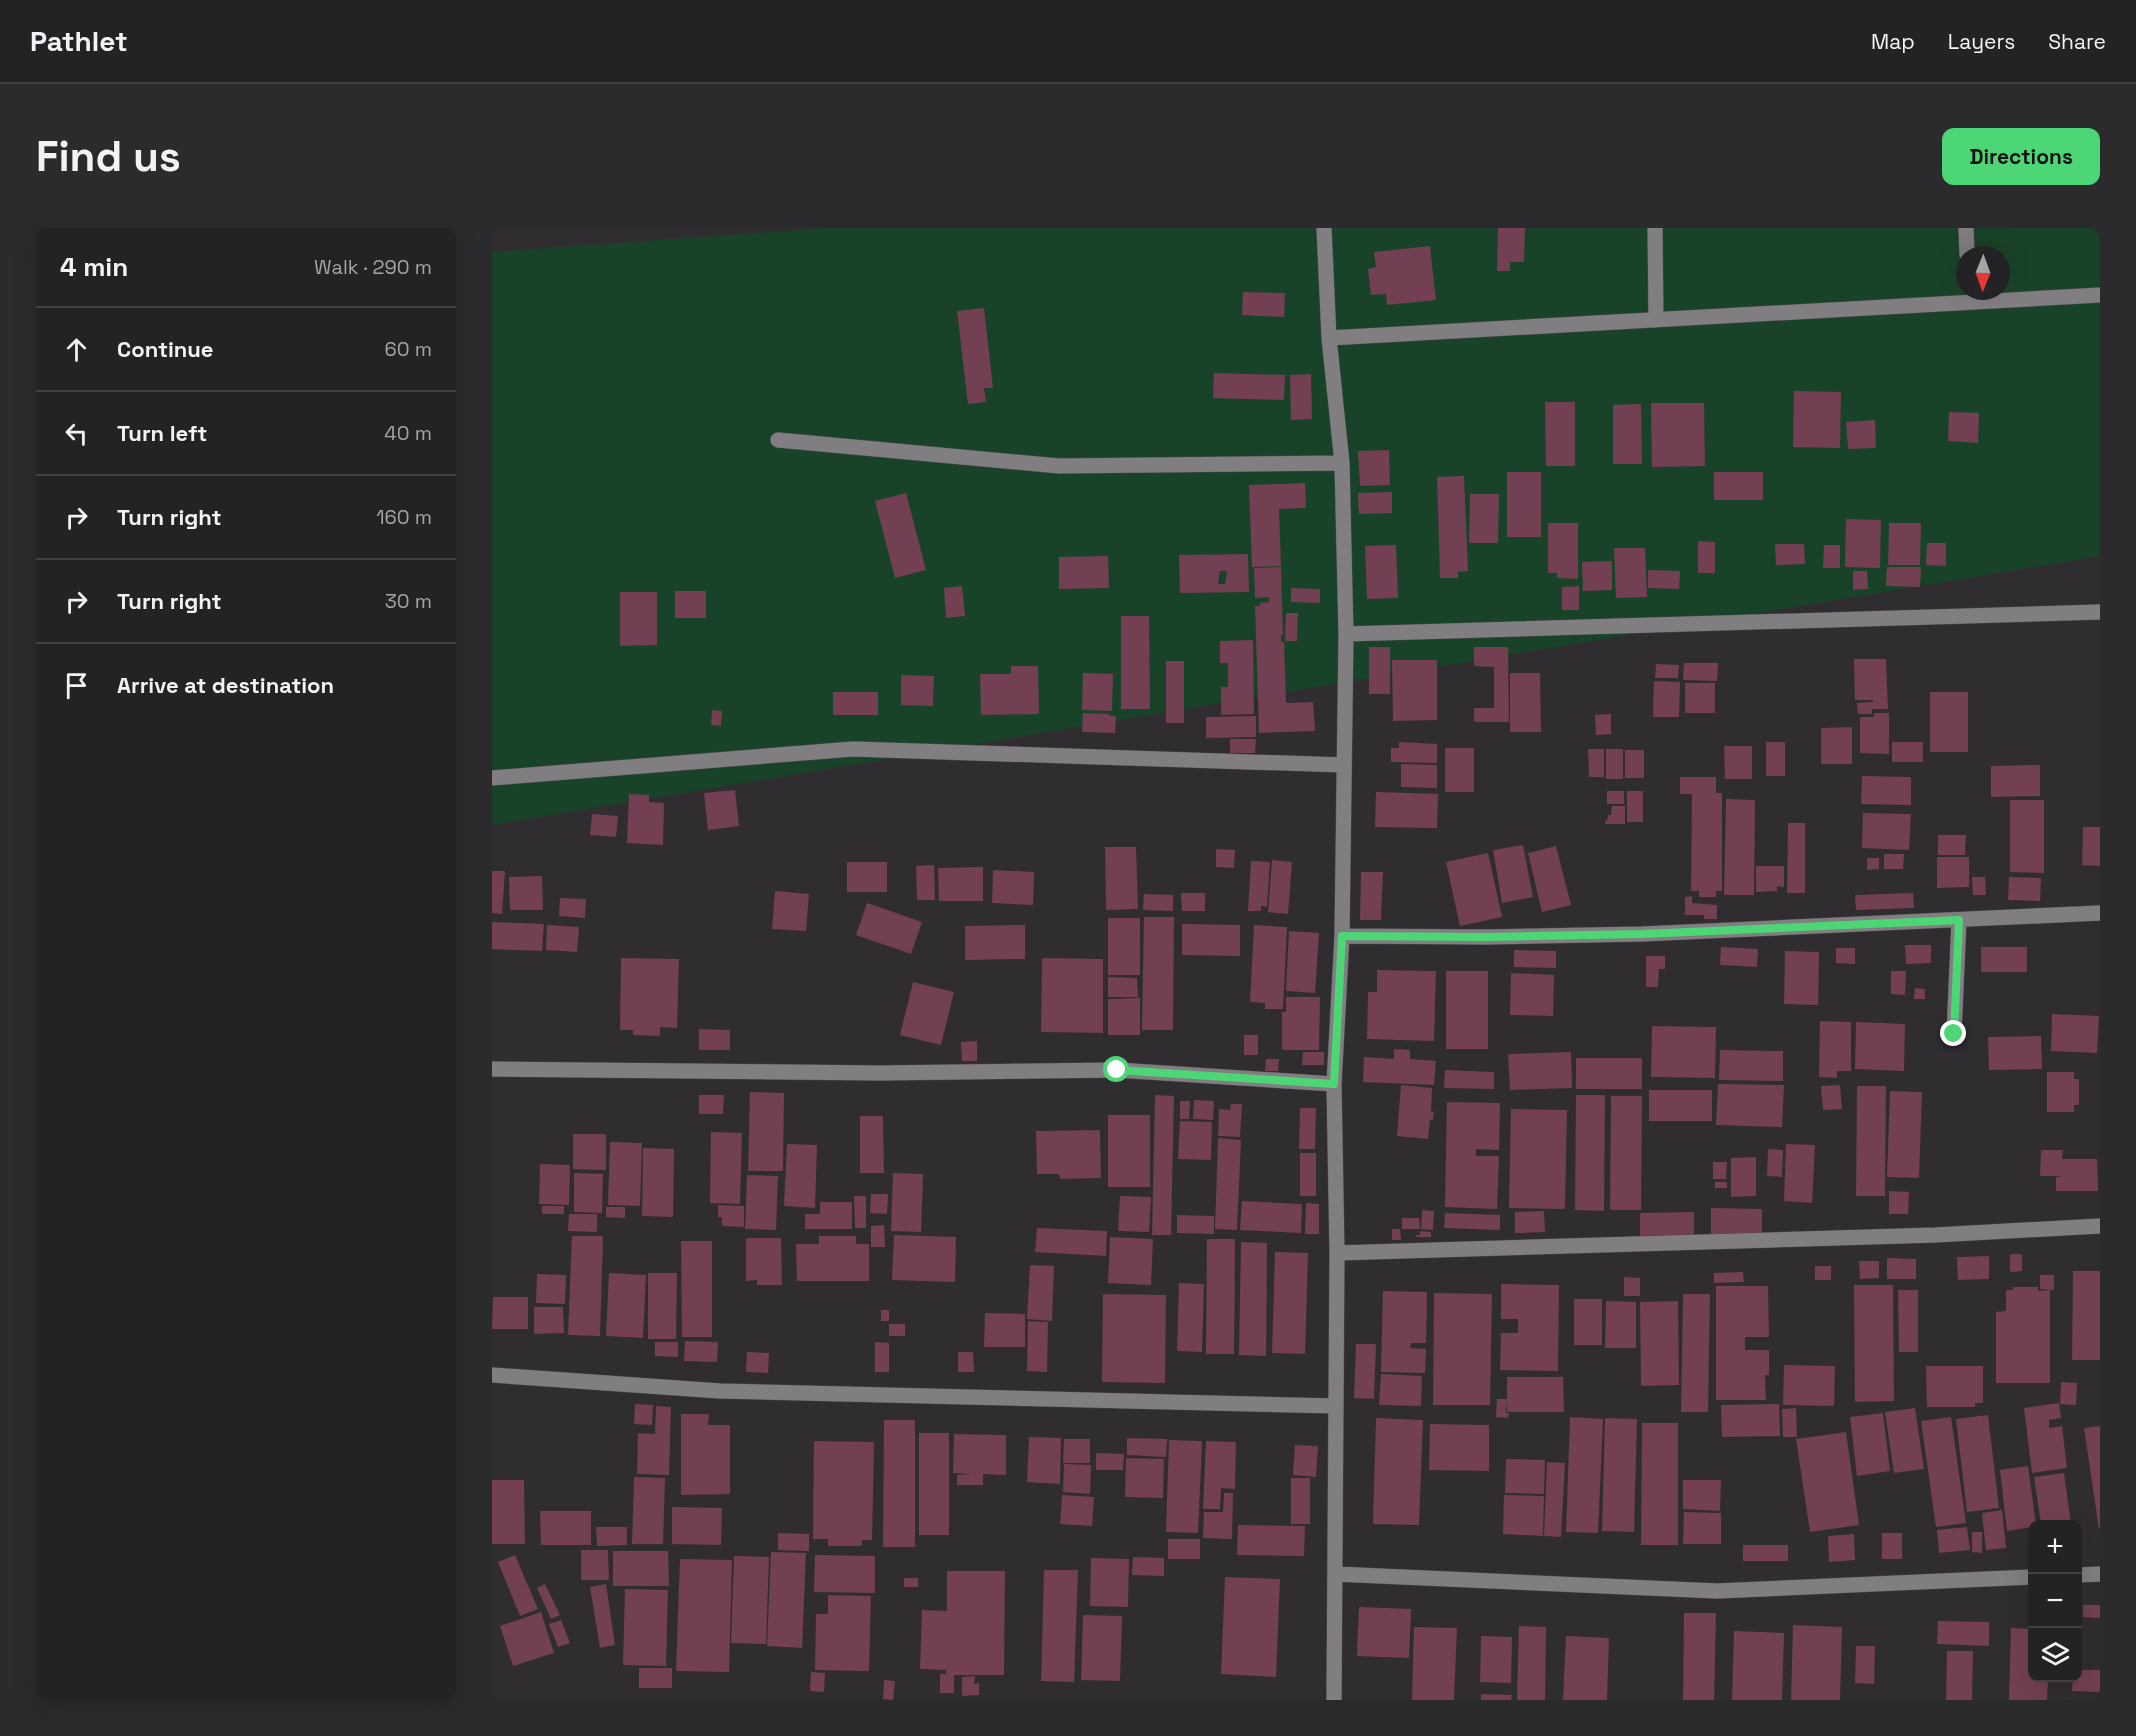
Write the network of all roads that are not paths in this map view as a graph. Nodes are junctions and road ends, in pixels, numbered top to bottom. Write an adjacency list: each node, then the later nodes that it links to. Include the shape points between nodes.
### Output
1 (1324, 228): 9 (street)
2 (1655, 228): 8 (street)
3 (1966, 228): 4 (street)
4 (1967, 246)
5 (2100, 295): 6 (street)
6 (2010, 296)
7 (1956, 298): 8 (street)
8 (1656, 320): 9 (street)
9 (1329, 338): 11 (street)
10 (778, 440): 11 (street, via 1059,466)
11 (1342, 463): 13 (street)
12 (2100, 612): 13 (street)
13 (1346, 634): 14 (street)
14 (1344, 765): 15 (street, via 853,749); 18 (street)
15 (492, 778)
16 (2100, 913): 17 (street)
17 (1959, 920): 18 (street, via 1630,934); 19 (street)
18 (1342, 936): 21 (street)
19 (1954, 1034)
20 (492, 1069): 21 (street, via 868,1073 1117,1070)
21 (1334, 1084): 23 (street)
22 (2100, 1226): 23 (street, via 1935,1235)
23 (1337, 1253): 25 (street)
24 (492, 1375): 25 (street, via 720,1391)
25 (1336, 1406): 26 (street)
26 (1335, 1574): 29 (street, via 1717,1591); 30 (street)
27 (2100, 1574): 28 (street)
28 (2082, 1575)
29 (2028, 1577)
30 (1334, 1700)

